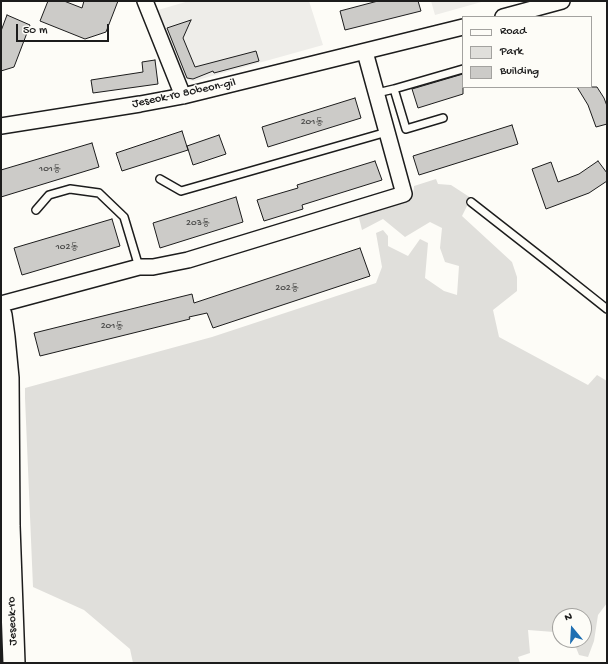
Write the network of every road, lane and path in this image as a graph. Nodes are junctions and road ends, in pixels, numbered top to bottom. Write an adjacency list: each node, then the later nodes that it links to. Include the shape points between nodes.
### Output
1 (145, 1): 9 (street)
2 (562, 1): 3 (street)
3 (507, 16)
4 (462, 27): 5 (street, Jeseok-ro 80beon-gil)
5 (365, 52): 8 (street); 9 (street, Jeseok-ro 80beon-gil)
6 (462, 69): 7 (lane)
7 (394, 89): 8 (lane); 10 (lane, via 406,129)
8 (377, 93): 12 (street)
9 (183, 96): 11 (street, Jeseok-ro 80beon-gil)
10 (443, 118)
11 (1, 126)
12 (388, 132): 13 (lane, via 181,191); 16 (street, via 404,194 188,260)
13 (160, 179)
14 (471, 202): 18 (lane)
15 (36, 210): 16 (lane, via 49,195 70,189 99,194 124,217)
16 (139, 267): 17 (street)
17 (1, 304)
18 (607, 309)
19 (1, 315): 20 (street, Jeseok-ro, via 8,378)
20 (14, 663)

